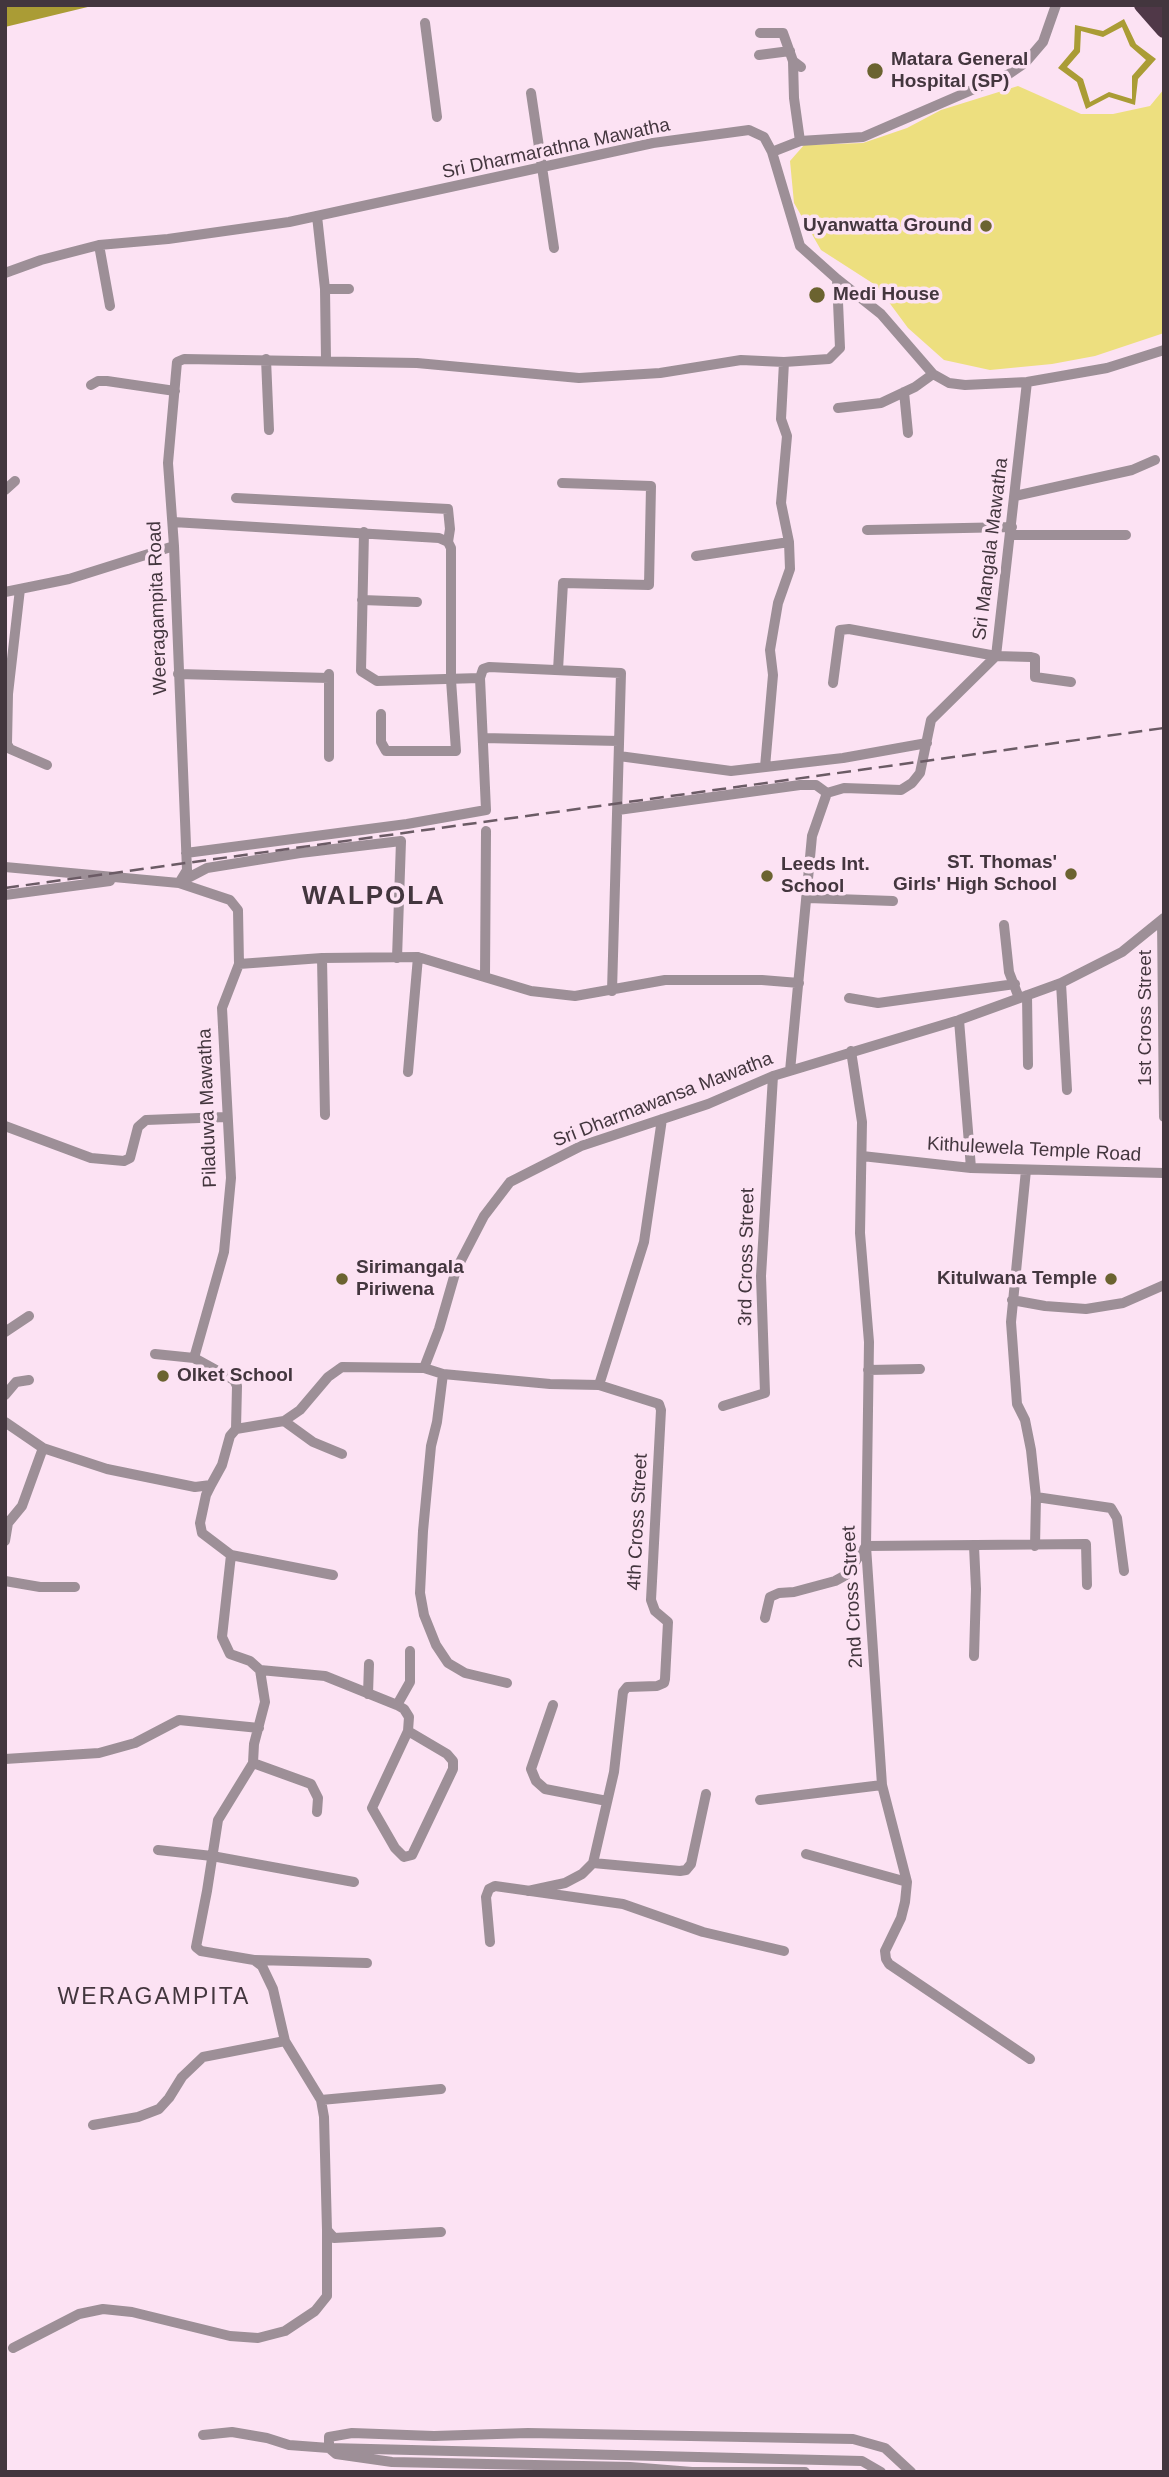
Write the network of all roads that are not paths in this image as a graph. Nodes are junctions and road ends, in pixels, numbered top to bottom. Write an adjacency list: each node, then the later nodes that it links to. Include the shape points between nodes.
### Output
1 (1056, 5): 13 (street, via 1043,42 1009,75 863,137)
2 (1142, 5): 6 (highway)
3 (1157, 5): 4 (highway)
4 (1164, 13)
5 (425, 23): 11 (street)
6 (1164, 30)
7 (760, 33): 9 (street, via 783,33)
8 (759, 55): 9 (street)
9 (794, 60): 13 (street)
10 (531, 93): 16 (street)
11 (437, 117)
12 (764, 137): 14 (street, Sri Dharmarathna Mawatha); 15 (street); 16 (street, Sri Dharmarathna Mawatha, via 749,130 653,143)
13 (800, 141): 14 (street)
14 (789, 144): 15 (street)
15 (772, 152): 21 (street, via 800,246)
16 (542, 169): 17 (street, Sri Dharmarathna Mawatha); 19 (street)
17 (317, 216): 18 (street, Sri Dharmarathna Mawatha); 22 (street)
18 (99, 245): 20 (street, Sri Dharmarathna Mawatha); 24 (street)
19 (554, 248)
20 (5, 273)
21 (837, 279): 28 (street, via 841,348 829,359); 29 (street, via 881,314)
22 (325, 289): 23 (street); 27 (street)
23 (349, 289)
24 (110, 306)
25 (1164, 350): 30 (street, via 1107,368)
26 (266, 359): 27 (street); 32 (street, Weeragampita Road, via 184,359 177,362); 35 (street)
27 (326, 360): 28 (street, via 579,378 660,373 741,360)
28 (784, 362): 49 (street, via 781,419 787,436 780,503)
29 (933, 374): 30 (street, via 948,383 965,385); 33 (street)
30 (1027, 382): 41 (street, Sri Mangala Mawatha)
31 (91, 385): 32 (street, via 107,381)
32 (175, 391): 43 (street, Weeragampita Road, via 168,464)
33 (904, 392): 34 (street, via 881,403); 36 (street)
34 (838, 408)
35 (269, 430)
36 (908, 433)
37 (1155, 460): 41 (street, via 1132,470)
38 (15, 481): 40 (street)
39 (562, 483): 57 (street, via 651,486 649,585 563,583)
40 (5, 490)
41 (1015, 496): 45 (street, Sri Mangala Mawatha)
42 (236, 498): 48 (street, via 448,509)
43 (173, 522): 46 (street); 50 (street, Weeragampita Road)
44 (867, 530): 45 (street)
45 (1011, 531): 47 (street); 56 (street, Sri Mangala Mawatha)
46 (364, 532): 48 (street); 54 (street)
47 (1126, 535)
48 (448, 542): 60 (street)
49 (789, 542): 51 (street); 70 (street, via 790,569 770,650 773,676)
50 (174, 546): 52 (street, via 69,579); 58 (street, Weeragampita Road)
51 (696, 556)
52 (20, 589): 53 (street); 69 (street, via 7,744)
53 (5, 592)
54 (362, 600): 55 (street); 60 (street, via 361,671 377,681)
55 (417, 602)
56 (996, 656): 61 (street, via 840,630); 62 (street, via 1035,658 1035,677); 66 (street, Sri Mangala Mawatha, via 931,720)
57 (558, 670): 59 (street, via 489,667); 65 (street, via 621,674)
58 (178, 674): 68 (street, via 329,676); 74 (street, Weeragampita Road)
59 (480, 678): 60 (street); 64 (street)
60 (451, 680): 63 (street, via 456,751 386,751 381,742)
61 (833, 682)
62 (1071, 682)
63 (381, 714)
64 (483, 738): 65 (street); 74 (street, via 486,810)
65 (619, 741): 67 (street)
66 (927, 743): 70 (street); 71 (street, Sri Mangala Mawatha, via 919,773 901,790 844,788)
67 (619, 756): 70 (street, via 731,771); 72 (street)
68 (329, 757)
69 (47, 765)
70 (765, 767)
71 (827, 793): 72 (street, Sri Mangala Mawatha, via 816,785 800,785); 78 (street, via 812,836)
72 (618, 810): 91 (street)
73 (486, 831): 86 (street)
74 (186, 853): 76 (street, Weeragampita Road, via 187,870)
75 (5, 867): 76 (street)
76 (179, 883): 77 (street, via 126,880); 84 (street, via 207,868 401,841); 85 (street, Piladuwa Mawatha, via 230,900 238,910)
77 (5, 895)
78 (808, 898): 79 (street); 88 (street)
79 (893, 901)
80 (1163, 919): 87 (street, 1st Cross Street); 89 (street, Sri Dharmawansa Mawatha, via 1122,952)
81 (1004, 925): 90 (street, via 1009,972)
82 (418, 957): 84 (street); 86 (street); 99 (street)
83 (322, 958): 84 (street); 85 (street); 102 (street)
84 (397, 958)
85 (239, 964): 103 (street, Piladuwa Mawatha, via 222,1008)
86 (485, 976): 91 (street, via 558,995)
87 (1163, 981): 95 (street, 1st Cross Street)
88 (799, 983): 91 (street, via 665,980); 98 (street)
89 (1061, 983): 92 (street, Sri Dharmawansa Mawatha); 101 (street)
90 (1015, 985): 92 (street); 93 (street, via 878,1003)
91 (612, 991)
92 (1023, 996): 94 (street, Sri Dharmawansa Mawatha); 97 (street)
93 (849, 998)
94 (959, 1020): 96 (street, Sri Dharmawansa Mawatha); 108 (street)
95 (1163, 1036): 104 (street, 1st Cross Street)
96 (851, 1051): 98 (street, Sri Dharmawansa Mawatha); 107 (street, 2nd Cross Street, via 862,1122)
97 (1028, 1065)
98 (790, 1071): 100 (street, Sri Dharmawansa Mawatha)
99 (408, 1072)
100 (772, 1076): 105 (street, Sri Dharmawansa Mawatha); 124 (street, 3rd Cross Street, via 761,1276 765,1393)
101 (1067, 1090)
102 (325, 1115)
103 (226, 1117): 106 (street, via 146,1121 138,1127 130,1158 124,1161 90,1158); 116 (street, Piladuwa Mawatha, via 231,1178 224,1252)
104 (1164, 1117)
105 (662, 1119): 117 (street, Sri Dharmawansa Mawatha, via 581,1146 510,1182 484,1216 456,1270); 122 (street, via 644,1242)
106 (5, 1126)
107 (862, 1156): 108 (street, Kithulewela Temple Road); 119 (street, 2nd Cross Street, via 860,1233)
108 (971, 1168): 109 (street, Kithulewela Temple Road)
109 (1026, 1170): 110 (street, Kithulewela Temple Road); 112 (street)
110 (1164, 1173)
111 (1164, 1285): 112 (street, via 1123,1303 1086,1309)
112 (1012, 1300): 131 (street, via 1017,1404 1025,1420)
113 (29, 1316): 114 (street)
114 (5, 1332)
115 (155, 1354): 116 (street)
116 (194, 1358): 127 (street, via 234,1380)
117 (424, 1368): 120 (street); 125 (street, via 342,1367)
118 (920, 1369): 119 (street)
119 (868, 1370): 133 (street, 2nd Cross Street)
120 (443, 1374): 122 (street); 147 (street, via 423,1531 420,1593 424,1615 448,1663 466,1673)
121 (29, 1380): 123 (street, via 16,1382)
122 (599, 1384): 158 (street, 4th Cross Street, via 659,1404 661,1410 651,1600 655,1611 668,1622 664,1683 627,1687 623,1692)
123 (5, 1395)
124 (723, 1406)
125 (284, 1421): 127 (street); 129 (street, via 313,1442)
126 (5, 1422): 128 (street)
127 (236, 1429): 130 (street, via 229,1436)
128 (43, 1448): 130 (street, via 166,1483); 132 (street, via 22,1506 8,1523)
129 (342, 1454)
130 (212, 1485): 136 (street, via 200,1523 202,1533)
131 (1036, 1497): 135 (street); 137 (street, via 1111,1508 1117,1518)
132 (5, 1542)
133 (866, 1546): 134 (street); 142 (street, via 846,1575 835,1581 770,1597); 155 (street, 2nd Cross Street)
134 (974, 1546): 135 (street); 144 (street)
135 (1035, 1546): 140 (street, via 1086,1544)
136 (231, 1555): 138 (street); 146 (street, via 222,1637 230,1654)
137 (1124, 1571)
138 (333, 1575)
139 (5, 1581): 141 (street)
140 (1087, 1585)
141 (75, 1587)
142 (765, 1618)
143 (410, 1651): 149 (street, via 410,1682)
144 (974, 1657)
145 (369, 1664): 148 (street)
146 (260, 1670): 148 (street, via 325,1676); 151 (street, via 265,1702)
147 (508, 1683)
148 (368, 1694): 149 (street)
149 (397, 1705): 152 (street, via 409,1717)
150 (553, 1705): 158 (street, via 531,1769 536,1781 545,1788)
151 (259, 1728): 153 (street, via 179,1720 135,1743 99,1753); 154 (street)
152 (408, 1731): 152 (street, via 372,1808 404,1857 412,1856 453,1769 447,1754)
153 (5, 1759)
154 (253, 1763): 159 (street, via 311,1783 318,1798); 162 (street, via 218,1820)
155 (882, 1785): 157 (street); 165 (street, 2nd Cross Street)
156 (706, 1794): 163 (street, via 686,1870)
157 (760, 1800)
158 (607, 1801): 163 (street, 4th Cross Street)
159 (317, 1812)
160 (158, 1850): 162 (street)
161 (806, 1854): 165 (street)
162 (212, 1856): 164 (street); 169 (street, via 196,1947)
163 (593, 1863): 166 (street, via 565,1883)
164 (354, 1882)
165 (907, 1882): 172 (street, 2nd Cross Street, via 901,1917 885,1951 889,1964)
166 (528, 1891): 167 (street, via 489,1889); 168 (street, via 623,1903 704,1932)
167 (490, 1942)
168 (784, 1951)
169 (254, 1960): 170 (street); 171 (street, via 273,1989)
170 (367, 1963)
171 (285, 2041): 174 (street); 175 (street, via 203,2057 159,2109)
172 (1030, 2059)
173 (441, 2089): 174 (street)
174 (321, 2099): 176 (street)
175 (93, 2125)
176 (327, 2230): 177 (street, via 334,2238); 178 (street, via 327,2296 315,2311 285,2331 258,2338 230,2336 103,2309 79,2314)
177 (441, 2232)
178 (13, 2348)
179 (203, 2435): 180 (street, via 232,2432 289,2445)
180 (329, 2448): 181 (street, via 336,2454 392,2462); 182 (street, via 862,2461); 183 (street, via 329,2437 352,2433 853,2439 885,2448)
181 (805, 2472)
182 (881, 2472)
183 (911, 2472)

